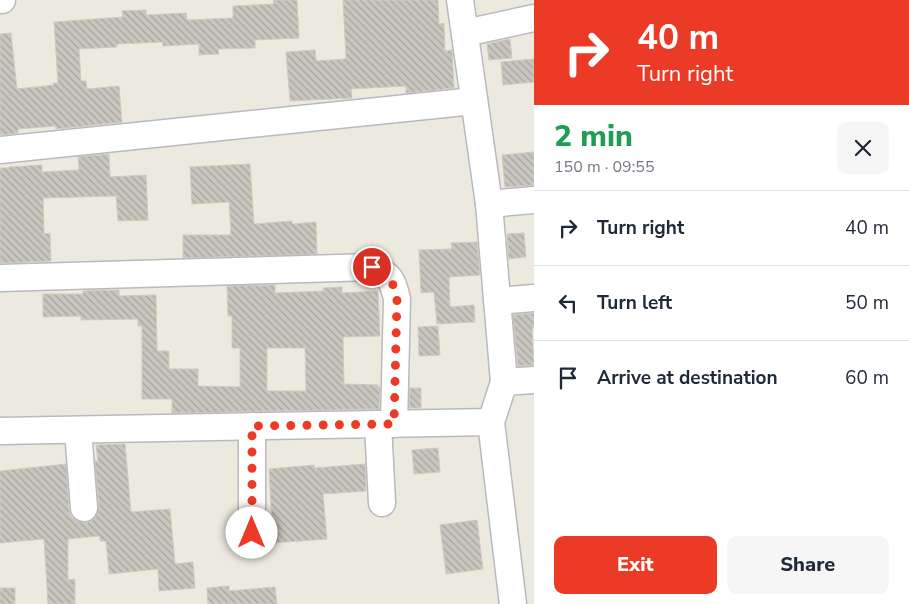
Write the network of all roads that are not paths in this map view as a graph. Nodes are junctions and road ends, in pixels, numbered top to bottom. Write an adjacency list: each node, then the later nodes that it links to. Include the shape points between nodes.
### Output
1 (460, 0): 3 (street)
2 (534, 18): 3 (street)
3 (465, 32): 4 (street)
4 (474, 101): 5 (street); 7 (street)
5 (0, 150)
6 (534, 200): 7 (street)
7 (489, 204): 10 (street)
8 (0, 278): 14 (street, via 372,267 394,283 397,299)
9 (534, 298): 10 (street)
10 (497, 301): 12 (street)
11 (534, 380): 12 (street)
12 (504, 382): 13 (street)
13 (491, 422): 14 (street); 21 (street)
14 (386, 424): 15 (street); 18 (street)
15 (252, 426): 16 (street); 20 (street)
16 (78, 430): 17 (street); 19 (street)
17 (0, 431)
18 (382, 503)
19 (84, 508)
20 (252, 533)
21 (513, 604)

